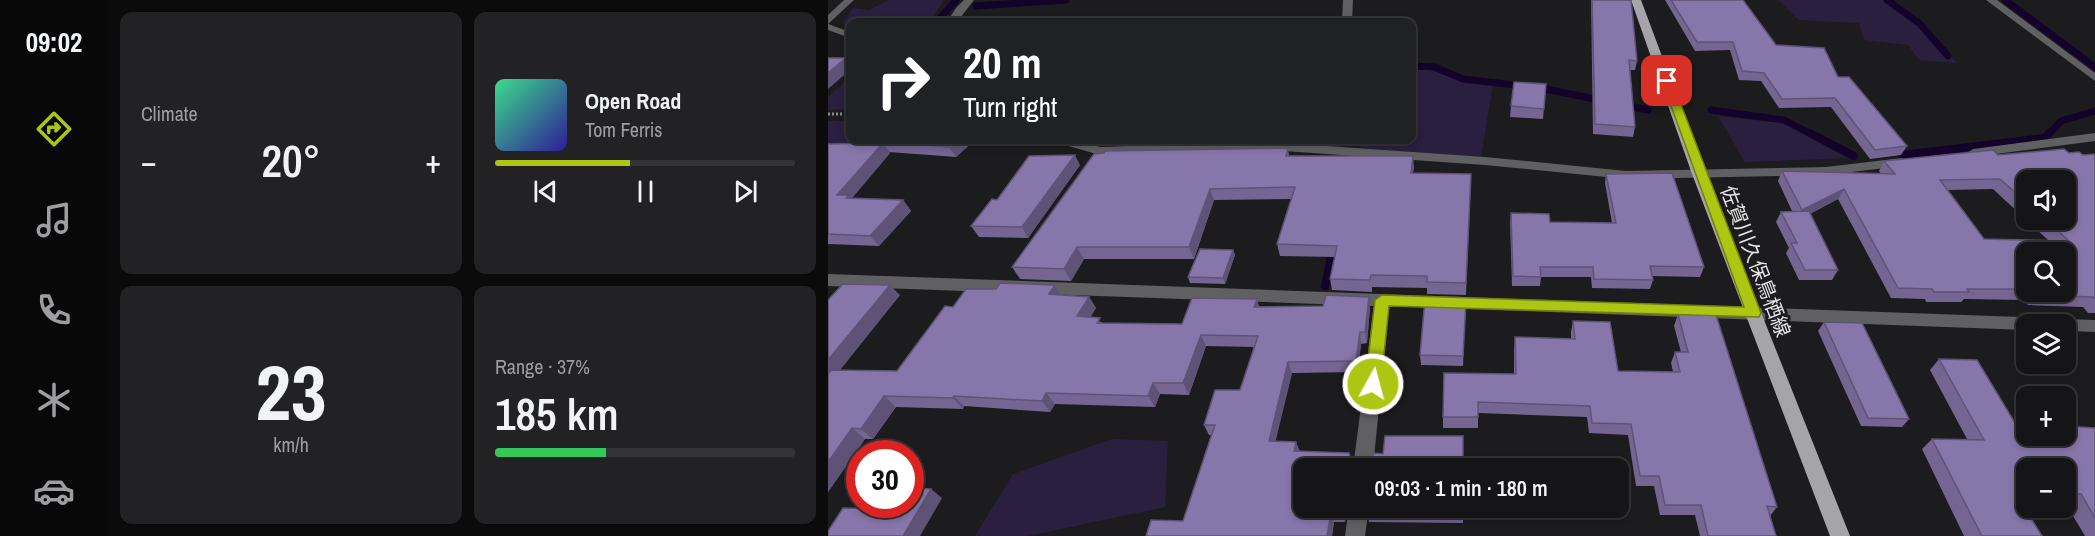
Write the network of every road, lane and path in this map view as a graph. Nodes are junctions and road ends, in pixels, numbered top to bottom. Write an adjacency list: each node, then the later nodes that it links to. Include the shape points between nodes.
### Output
1 (849, 0): 8 (street)
2 (969, 0): 6 (street)
3 (1348, 0): 7 (street)
4 (1636, 0): 18 (main road, 佐賀川久保鳥栖線)
5 (1991, 0): 11 (street)
6 (954, 18)
7 (1347, 18)
8 (828, 21)
9 (828, 27): 10 (street)
10 (846, 34)
11 (2095, 78)
12 (828, 114): 13 (path)
13 (846, 114)
14 (2095, 137): 16 (street)
15 (1071, 144): 18 (street, via 1097,156 1255,145 1626,175)
16 (1957, 155)
17 (1921, 159): 18 (street, via 1826,171)
18 (1700, 174): 23 (main road, 佐賀川久保鳥栖線)
19 (1018, 267): 21 (street)
20 (828, 280): 21 (street)
21 (1004, 287): 22 (street)
22 (1382, 300): 23 (street); 27 (street)
23 (1754, 313): 24 (street); 30 (main road, 佐賀川久保鳥栖線)
24 (2016, 323)
25 (2076, 325): 26 (street)
26 (2095, 326)
27 (1364, 458)
28 (1357, 518): 29 (street)
29 (1355, 536)
30 (1840, 536)

